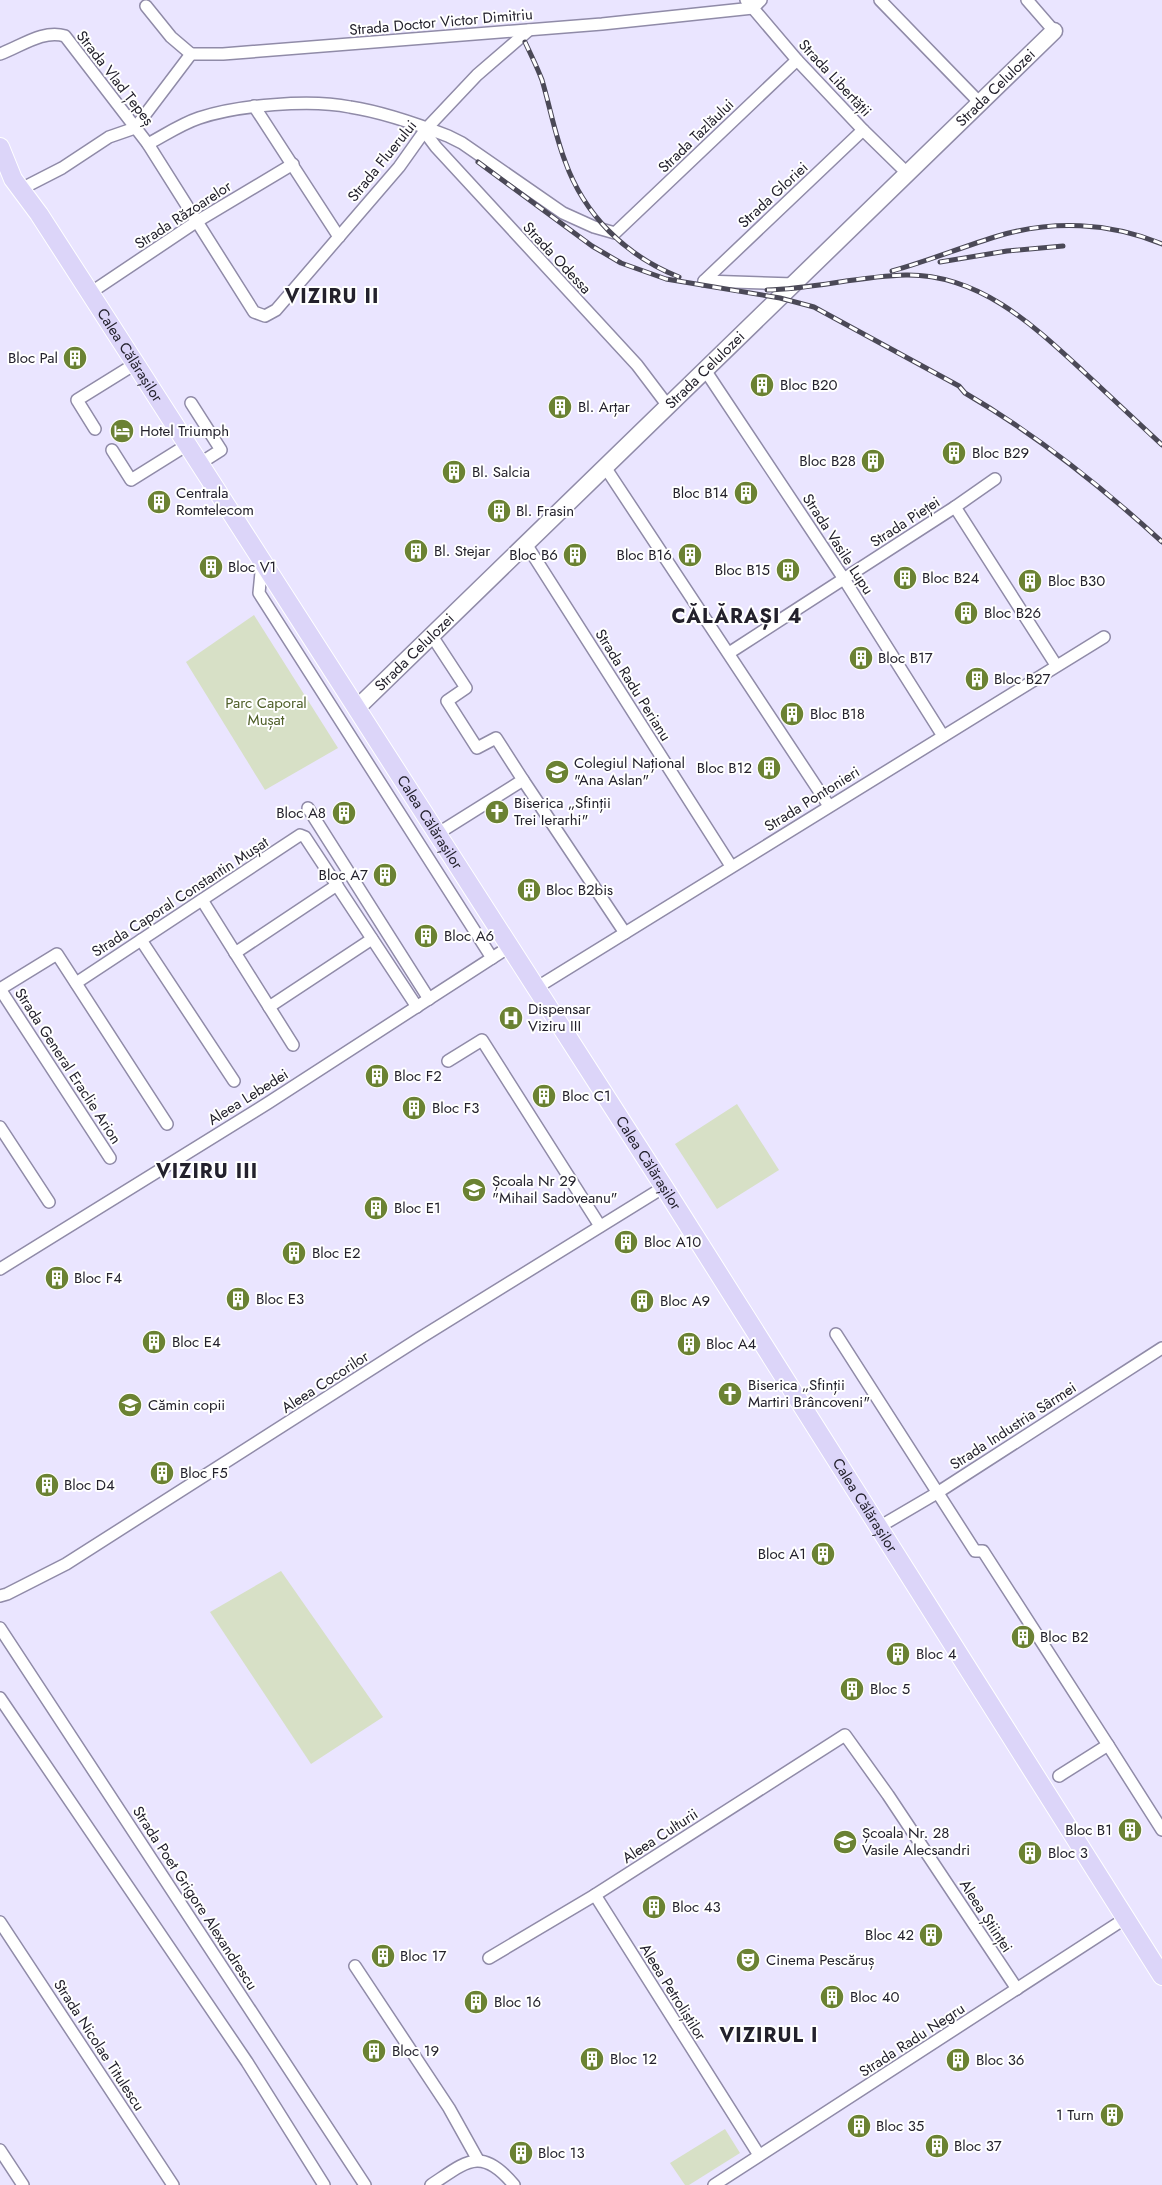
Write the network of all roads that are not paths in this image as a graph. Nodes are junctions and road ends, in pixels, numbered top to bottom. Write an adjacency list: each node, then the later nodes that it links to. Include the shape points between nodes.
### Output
1 (880, 0): 10 (street)
2 (1027, 0): 6 (street)
3 (753, 3): 5 (street, Strada Doctor Victor Dimitriu); 9 (street, Strada Libertății)
4 (146, 6): 8 (street, via 171,38)
5 (529, 30): 8 (street, Strada Doctor Victor Dimitriu); 13 (street, Strada Fluerului, via 477,75)
6 (1054, 32): 10 (street, Strada Celulozei)
7 (0, 54): 12 (street, Strada Vlad Țepeș, via 47,34 64,36)
8 (191, 54): 12 (street)
9 (797, 60): 14 (street, Strada Libertății); 21 (street, Strada Tazlăului)
10 (980, 103): 18 (street, Strada Celulozei)
11 (254, 106): 13 (street, Strada Odessa, via 331,104 363,109); 15 (street, Strada Odessa, via 197,118); 17 (street)
12 (136, 128): 15 (street, Strada Vlad Țepeș); 19 (street, via 109,137 62,168)
13 (426, 129): 21 (street, Strada Odessa, via 462,143 563,213); 22 (street, Strada Fluerului, via 399,167); 29 (street, Strada Odessa, via 436,147 638,364)
14 (863, 130): 18 (street, Strada Libertății); 23 (street, Strada Gloriei, via 704,280)
15 (148, 144): 20 (street, Strada Vlad Țepeș)
16 (0, 147): 19 (main road, Calea Călărașilor)
17 (293, 164): 20 (street, Strada Răzoarelor); 22 (street)
18 (907, 173): 23 (street, Strada Celulozei)
19 (12, 179): 24 (main road, Calea Călărașilor)
20 (196, 222): 24 (street, Strada Răzoarelor); 25 (street, Strada Vlad Țepeș, via 254,312)
21 (615, 233)
22 (339, 237): 25 (street, Strada Fluerului, via 276,310)
23 (794, 284): 27 (street, Strada Celulozei)
24 (90, 293): 26 (main road, Calea Călărașilor)
25 (265, 316)
26 (135, 364): 30 (street, via 77,400); 31 (main road, Calea Călărașilor)
27 (705, 370): 29 (street, Strada Celulozei); 39 (street, Strada Vasile Lupu)
28 (192, 403): 33 (street, via 221,450)
29 (668, 406): 34 (street, Strada Celulozei)
30 (95, 429)
31 (187, 445): 32 (street, via 131,480); 33 (main road, Calea Călărașilor)
32 (112, 450)
33 (199, 464): 38 (main road, Calea Călărașilor)
34 (605, 467): 37 (street, Strada Celulozei); 42 (street)
35 (995, 479): 36 (street, Strada Pieței)
36 (955, 507): 39 (street, Strada Pieței); 43 (street)
37 (526, 544): 40 (street, Strada Celulozei); 50 (street, Strada Radu Perianu)
38 (262, 562): 44 (main road, Calea Călărașilor); 58 (street, via 259,593)
39 (844, 579): 42 (street, Strada Pieței); 45 (street, Strada Vasile Lupu)
40 (432, 636): 44 (street, Strada Celulozei); 46 (street, via 466,688 447,701 477,748 496,738)
41 (1104, 637): 43 (street, Strada Pontonieri)
42 (729, 652): 47 (street)
43 (1056, 665): 45 (street, Strada Pontonieri)
44 (357, 708): 49 (main road, Calea Călărașilor)
45 (943, 736): 47 (street, Strada Pontonieri)
46 (523, 780): 49 (street); 53 (street)
47 (829, 806): 50 (street, Strada Pontonieri)
48 (308, 808): 62 (street)
49 (437, 834): 56 (main road, Calea Călărașilor)
50 (731, 866): 53 (street, Strada Pontonieri)
51 (337, 885): 52 (street, Strada Caporal Constantin Mușat, via 305,837 300,835); 54 (street); 57 (street)
52 (202, 900): 55 (street, Strada Caporal Constantin Mușat); 57 (street)
53 (624, 932): 60 (street, Strada Pontonieri)
54 (372, 939): 63 (street); 64 (street)
55 (141, 940): 59 (street, Strada Caporal Constantin Mușat); 67 (street)
56 (509, 947): 58 (street, Aleea Lebedei); 60 (main road, Calea Călărașilor)
57 (235, 953): 63 (street)
58 (492, 958): 62 (street, Aleea Lebedei)
59 (76, 983): 61 (street, via 56,954); 68 (street)
60 (536, 988): 71 (main road, Calea Călărașilor)
61 (0, 989): 70 (street, Strada General Eraclie Arion)
62 (429, 999): 64 (street, Aleea Lebedei)
63 (269, 1006): 65 (street)
64 (417, 1007): 74 (street, Aleea Lebedei)
65 (293, 1044)
66 (448, 1060): 73 (street, via 482,1040)
67 (234, 1081)
68 (167, 1124)
69 (0, 1128): 72 (street)
70 (110, 1158)
71 (664, 1188): 73 (street, Aleea Cocorilor); 78 (main road, Calea Călărașilor)
72 (49, 1202)
73 (600, 1226): 79 (street, Aleea Cocorilor, via 66,1564)
74 (0, 1268)
75 (836, 1334): 77 (street)
76 (1162, 1348): 77 (street, Strada Industria Sârmei)
77 (937, 1493): 78 (street, Strada Industria Sârmei); 83 (street, via 974,1551 983,1551)
78 (880, 1527): 87 (main road, Calea Călărașilor)
79 (0, 1596)
80 (0, 1628): 99 (street, Strada Poet Grigore Alexandrescu)
81 (0, 1698): 98 (street, via 247,2062)
82 (845, 1735): 86 (street, Aleea Culturii); 92 (street, Aleea Științei)
83 (1108, 1744): 84 (street); 85 (street)
84 (1058, 1776)
85 (1162, 1830)
86 (595, 1895): 89 (street, Aleea Culturii); 94 (street, Aleea Petroliștilor)
87 (1126, 1918): 91 (main road, Calea Călărașilor); 92 (street, Strada Radu Negru)
88 (0, 1922): 97 (street, Strada Nicolae Titulescu)
89 (489, 1958)
90 (355, 1966): 95 (street, via 449,2108)
91 (1162, 1976)
92 (1017, 1989): 94 (street, Strada Radu Negru)
93 (0, 2150): 96 (street)
94 (759, 2155): 102 (street, Strada Radu Negru)
95 (478, 2160): 100 (street, via 462,2164); 101 (street, via 496,2168)
96 (23, 2185)
97 (173, 2185)
98 (324, 2185)
99 (366, 2185)
100 (431, 2185)
101 (514, 2185)
102 (714, 2185)

